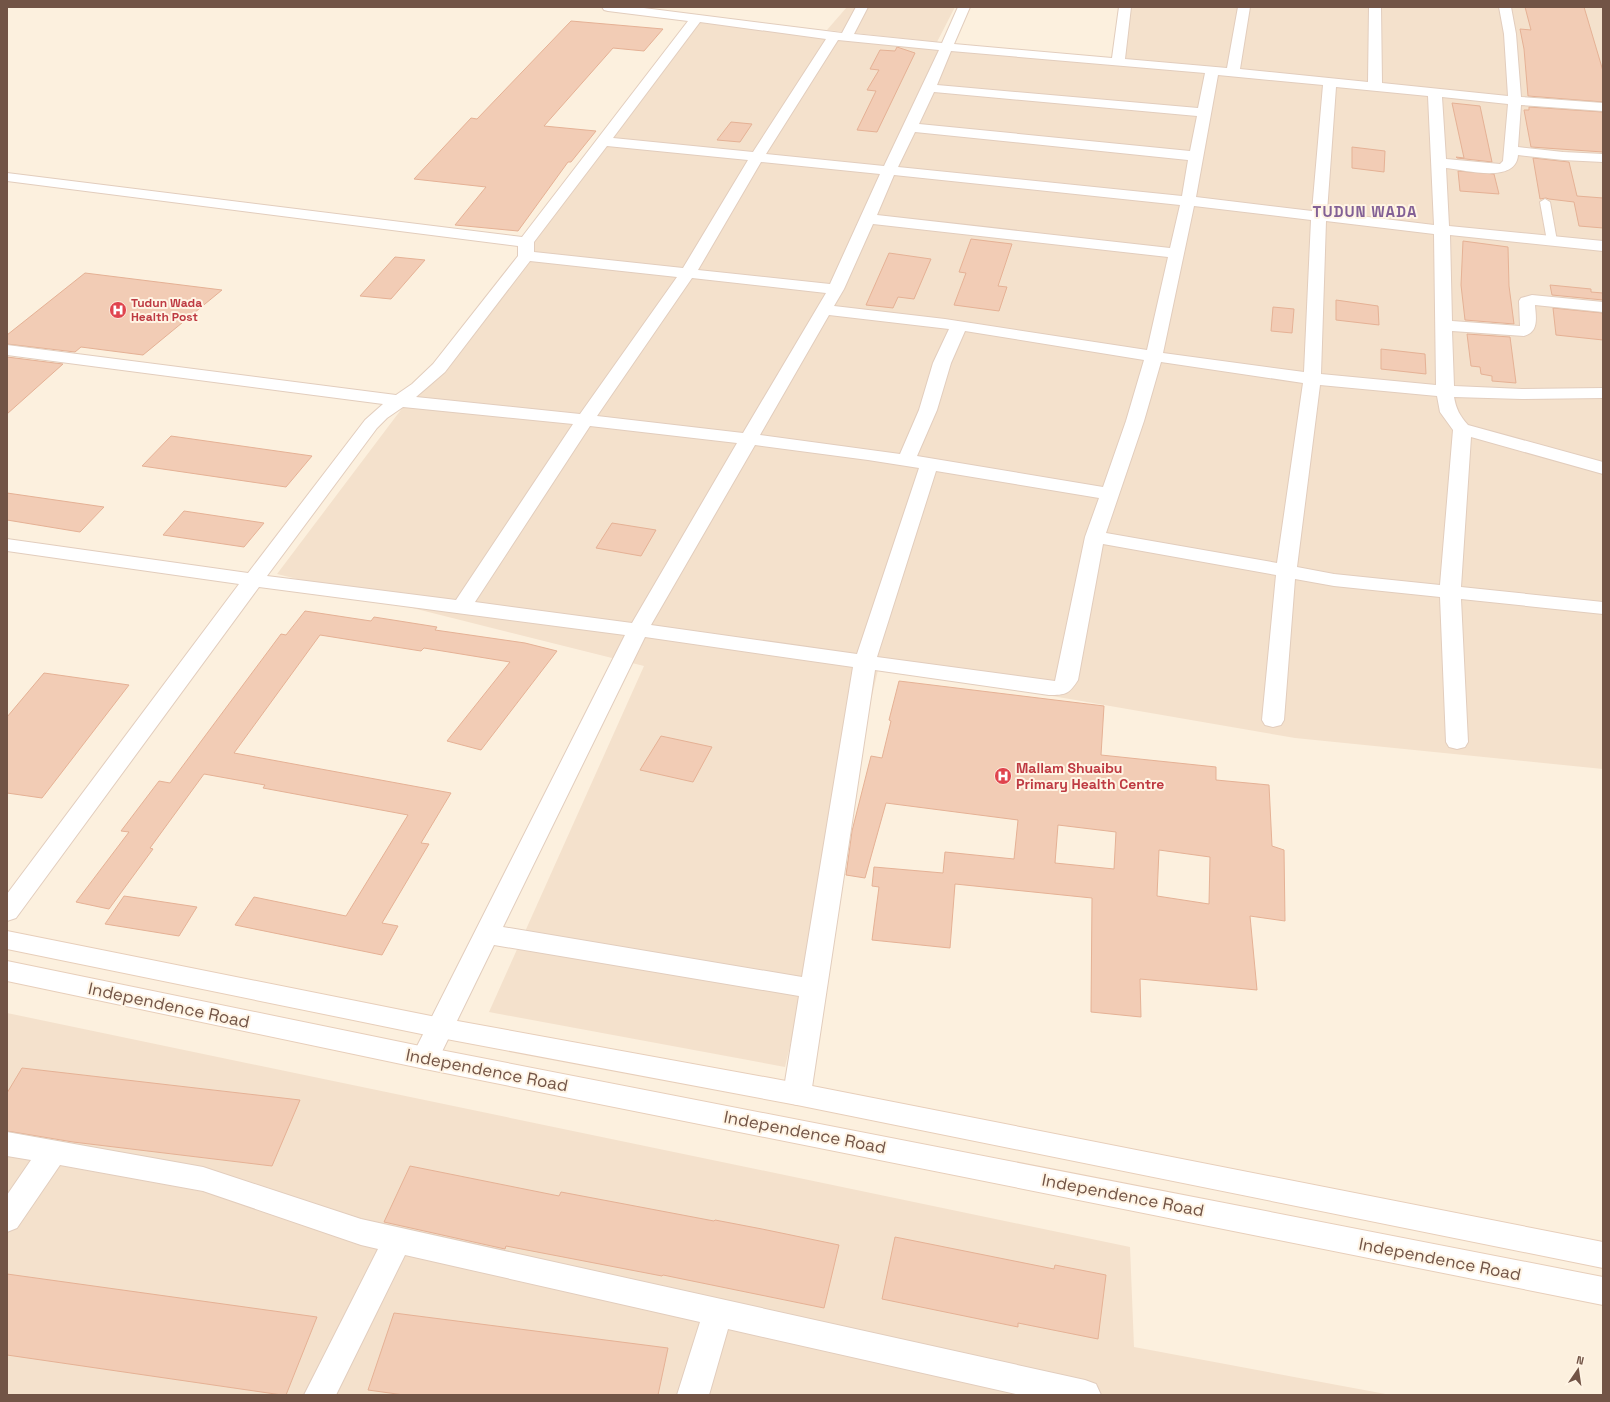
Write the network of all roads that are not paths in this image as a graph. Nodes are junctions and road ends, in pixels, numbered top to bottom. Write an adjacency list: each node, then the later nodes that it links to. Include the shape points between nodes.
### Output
1 (608, 7): 8 (street)
2 (862, 7): 9 (street)
3 (964, 7): 10 (street)
4 (1124, 7): 11 (street)
5 (1244, 7): 13 (street)
6 (1375, 7): 15 (street)
7 (1505, 7): 18 (street, via 1510,34)
8 (696, 19): 9 (street); 22 (street)
9 (840, 36): 10 (street); 25 (street)
10 (947, 47): 11 (street); 16 (street)
11 (1118, 61): 12 (street)
12 (1212, 70): 13 (street); 20 (street)
13 (1233, 72): 14 (street)
14 (1330, 82): 15 (street); 32 (street)
15 (1375, 87): 17 (street)
16 (929, 88): 20 (street); 21 (street)
17 (1435, 93): 18 (street); 27 (street)
18 (1515, 101): 19 (street); 23 (street)
19 (1603, 107)
20 (1205, 114): 24 (street)
21 (910, 127): 24 (street); 28 (street)
22 (602, 141): 25 (street); 37 (street)
23 (1511, 150): 26 (street); 27 (street, via 1510,162 1505,167 1497,169)
24 (1196, 156): 30 (street)
25 (757, 157): 28 (street); 39 (street)
26 (1603, 158)
27 (1438, 163): 34 (street)
28 (889, 171): 30 (street); 33 (street)
29 (7, 177): 37 (street)
30 (1188, 201): 32 (street); 38 (street)
31 (1545, 202): 35 (lane)
32 (1319, 216): 34 (street); 47 (street)
33 (868, 219): 38 (street); 40 (street)
34 (1442, 230): 35 (street); 43 (street)
35 (1552, 241): 36 (street)
36 (1603, 246)
37 (526, 249): 39 (street); 50 (street, via 439,368)
38 (1176, 253): 46 (street)
39 (688, 273): 40 (street); 51 (street)
40 (836, 289): 42 (street)
41 (1603, 307): 43 (street, via 1527,301 1528,326 1524,331)
42 (825, 310): 44 (street); 53 (street)
43 (1444, 325): 48 (street)
44 (959, 326): 46 (street); 54 (street, via 942,363 928,410)
45 (7, 350): 50 (street)
46 (1154, 356): 47 (street); 57 (street)
47 (1312, 380): 48 (street); 60 (street)
48 (1445, 392): 49 (street); 52 (street, via 1447,410)
49 (1603, 393)
50 (401, 401): 51 (street); 61 (street, via 371,424)
51 (585, 420): 53 (street); 63 (street)
52 (1462, 429): 56 (street); 62 (street)
53 (750, 439): 54 (street); 65 (street)
54 (906, 460): 55 (street)
55 (929, 465): 57 (street); 66 (street)
56 (1603, 468)
57 (1110, 494): 58 (street)
58 (1095, 538): 60 (street); 66 (street, via 1067,680 1061,688)
59 (7, 545): 61 (street)
60 (1286, 571): 62 (street, via 1334,580); 67 (street)
61 (254, 580): 63 (street); 69 (street)
62 (1450, 592): 64 (street); 68 (street)
63 (461, 608): 65 (street)
64 (1603, 608)
65 (638, 630): 66 (street); 70 (street)
66 (865, 662): 73 (street)
67 (1273, 720)
68 (1457, 742)
69 (7, 912)
70 (487, 934): 73 (street); 74 (street)
71 (7, 940): 74 (street, Independence Road)
72 (7, 971): 75 (street, Independence Road)
73 (814, 990): 76 (street)
74 (441, 1028): 75 (street); 76 (street, Independence Road)
75 (425, 1058): 82 (street, Independence Road)
76 (797, 1094): 81 (street, Independence Road)
77 (7, 1144): 78 (street)
78 (53, 1152): 79 (street); 80 (street, via 204,1179 361,1232)
79 (7, 1219)
80 (397, 1240): 83 (street); 84 (street)
81 (1603, 1255)
82 (1603, 1291)
83 (718, 1312): 85 (street); 86 (street)
84 (320, 1395)
85 (693, 1395)
86 (1085, 1395)

